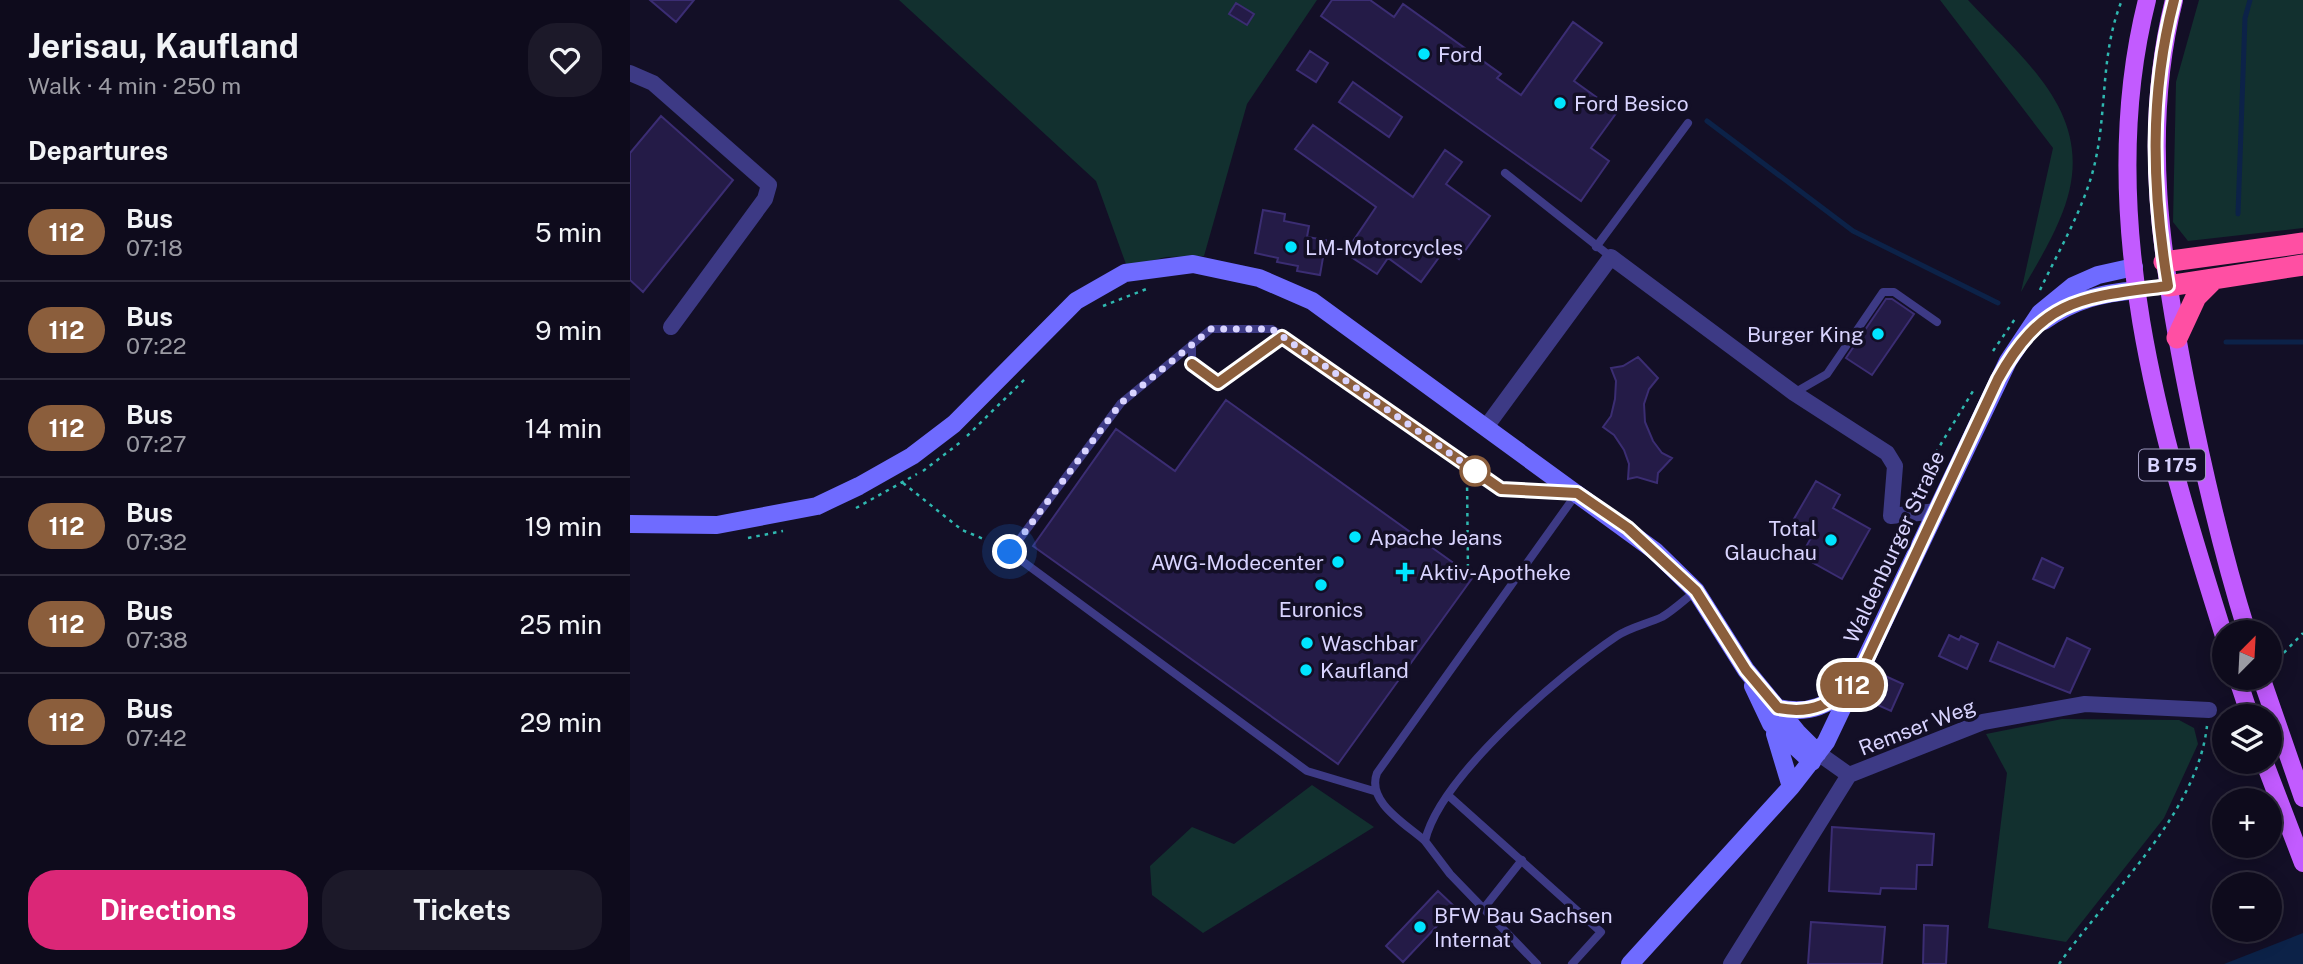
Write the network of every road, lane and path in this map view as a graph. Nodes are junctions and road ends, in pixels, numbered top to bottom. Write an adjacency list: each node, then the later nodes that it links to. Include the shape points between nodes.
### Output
1 (2122, 0): 17 (path, via 2105,65 2096,159)
2 (2147, 0): 12 (main road, B 175, via 2134,61 2126,137)
3 (2174, 0): 10 (main road, B 175, via 2155,121 2155,188)
4 (630, 73): 21 (street, via 653,83 769,185 765,199)
5 (1688, 123): 8 (lane)
6 (1505, 173): 8 (lane)
7 (2303, 243): 10 (highway)
8 (1597, 247): 9 (lane)
9 (1611, 257): 29 (street); 30 (street)
10 (2164, 262): 12 (main road); 15 (main road, B 175)
11 (2303, 265): 13 (highway)
12 (2134, 267): 16 (main road, B 175); 22 (street, Waldenburger Straße, via 2073,286 2040,313)
13 (2213, 280): 15 (highway); 24 (highway, via 2196,297)
14 (1158, 286): 18 (path)
15 (2168, 286): 16 (main road); 24 (main road, B 175)
16 (2137, 290): 22 (street, Waldenburger Straße, via 2081,301); 43 (main road, B 175, via 2168,451)
17 (2039, 291)
18 (1096, 310)
19 (2018, 314): 26 (path)
20 (1937, 321): 29 (lane, via 1894,292 1882,292 1827,374)
21 (671, 327)
22 (2027, 334): 35 (street, Waldenburger Straße, via 1998,379)
23 (1282, 337): 25 (lane, via 1272,329 1211,329); 25 (lane, via 1218,383 1192,364); 31 (lane)
24 (2177, 338): 44 (main road, B 175)
25 (1192, 344): 55 (lane, via 1121,403 1010,552 1307,771)
26 (1989, 359)
27 (1029, 374): 32 (path, via 985,421)
28 (1978, 381): 36 (path)
29 (1794, 393): 36 (street, via 1887,453 1895,466)
30 (1486, 427): 33 (street); 37 (street, via 1312,301 1259,278 1193,264 1125,273 1076,301 954,424 912,456 817,506 717,525)
31 (1467, 465): 33 (lane, via 1501,489); 41 (path)
32 (903, 483): 34 (path); 40 (path, via 962,530)
33 (1577, 493): 42 (street, via 1642,539); 55 (lane, via 1377,773)
34 (852, 509)
35 (1937, 511): 36 (street); 47 (street, Waldenburger Straße)
36 (1899, 515)
37 (630, 524)
38 (787, 530): 39 (path)
39 (743, 538)
40 (986, 540)
41 (1468, 573)
42 (1696, 591): 50 (street); 56 (lane, via 1662,617 1621,634 1527,707)
43 (2219, 620)
44 (2244, 620)
45 (2303, 633): 46 (path)
46 (2282, 655)
47 (1857, 680): 50 (street, via 1824,706); 51 (street, Waldenburger Straße)
48 (2266, 690): 57 (main road)
49 (2209, 710): 53 (street, Remser Weg, via 2085,704 1983,722); 66 (path, via 2204,753 2167,825)
50 (1774, 716): 51 (street); 54 (street)
51 (1815, 758): 53 (street, Remser Weg); 54 (street, Waldenburger Straße)
52 (2269, 774): 60 (main road)
53 (1849, 775): 65 (street, Remser Weg)
54 (1791, 787): 64 (street, Waldenburger Straße)
55 (1374, 791): 58 (lane)
56 (1449, 796): 58 (lane, via 1431,822); 59 (lane)
57 (2303, 798)
58 (1425, 841): 61 (lane)
59 (1522, 860): 61 (lane); 63 (lane, via 1601,932)
60 (2303, 863)
61 (1484, 908): 62 (lane)
62 (1537, 964)
63 (1572, 964)
64 (1630, 964)
65 (1731, 964)
66 (2059, 964)

